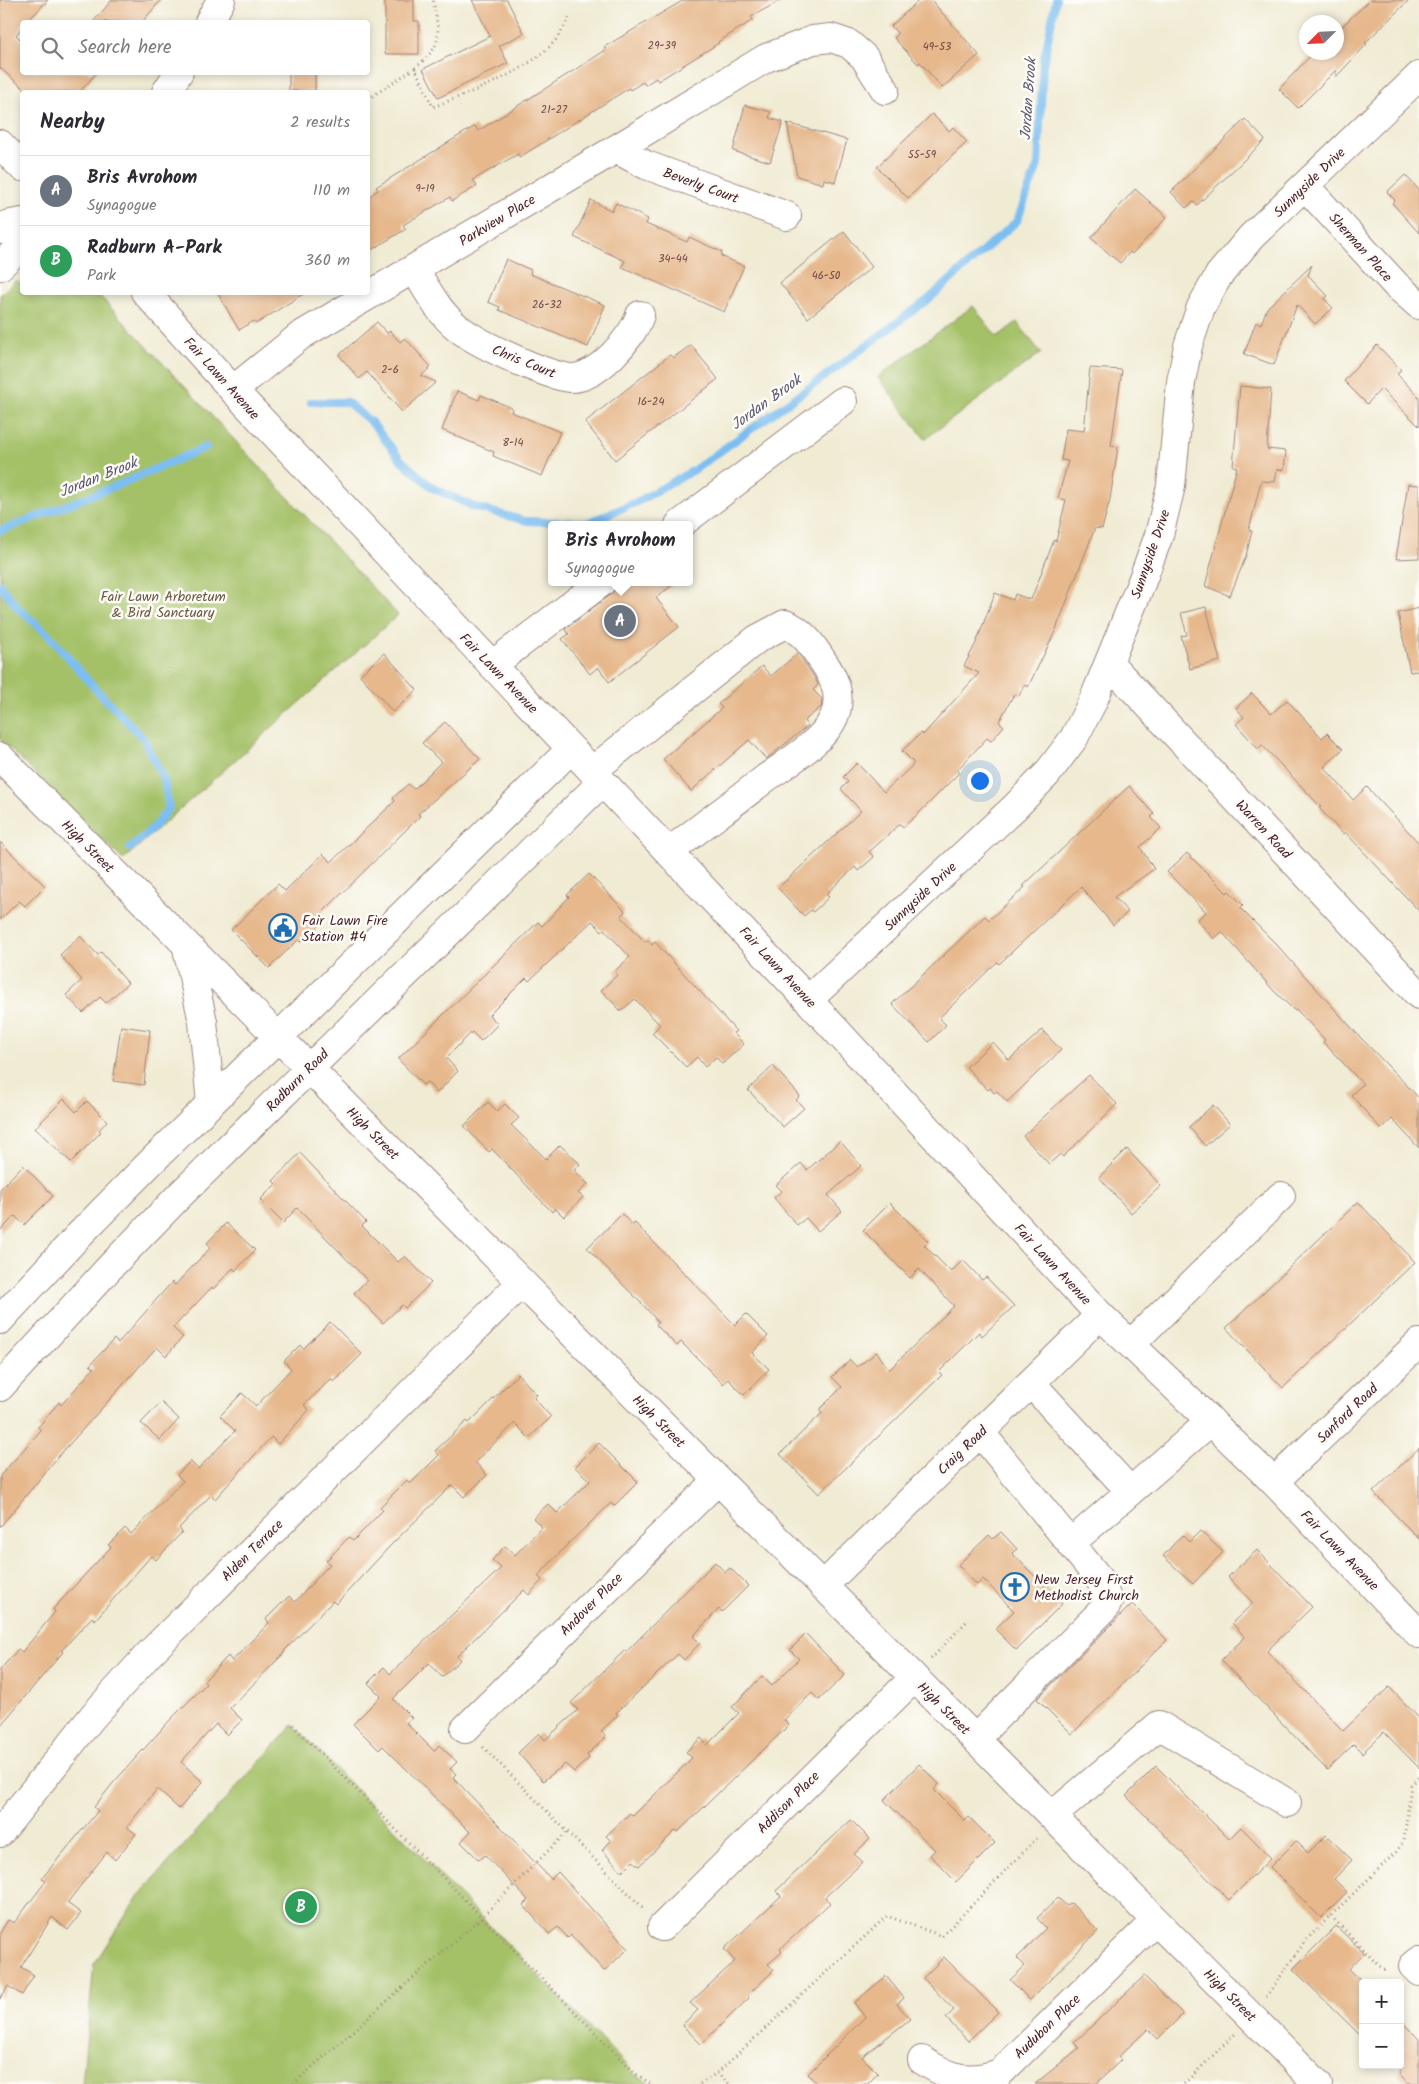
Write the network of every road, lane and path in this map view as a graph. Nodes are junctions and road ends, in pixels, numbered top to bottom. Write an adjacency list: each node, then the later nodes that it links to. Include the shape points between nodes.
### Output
1 (221, 0): 4 (street)
2 (433, 0): 5 (path, via 439,34 433,53)
3 (570, 16): 5 (path, via 556,40 541,55 489,85 433,107)
4 (210, 20)
5 (415, 68): 10 (path)
6 (177, 75): 8 (street)
7 (1419, 76): 14 (street, Sunnyside Drive)
8 (167, 90)
9 (885, 90): 12 (street, Parkview Place, via 864,57 849,44 831,38 813,40 766,58)
10 (370, 98)
11 (0, 144): 13 (street)
12 (616, 149): 15 (street, Beverly Court, via 646,165); 20 (street, Parkview Place)
13 (20, 163)
14 (1306, 186): 24 (street, Sherman Place, via 1396,285); 30 (street, Sunnyside Drive, via 1251,237 1219,275 1201,308 1188,346 1181,382 1171,486 1161,527)
15 (787, 216)
16 (20, 222): 17 (street, via 6,225)
17 (0, 230)
18 (20, 247): 19 (street)
19 (0, 266)
20 (414, 269): 23 (street, Parkview Place); 25 (street, Chris Court, via 456,326 480,343 555,375 586,376 630,338)
21 (148, 295): 26 (street, Fair Lawn Avenue)
22 (370, 295): 26 (street, Parkview Place, via 300,336)
23 (370, 295)
24 (1419, 305)
25 (640, 315)
26 (233, 390): 31 (street, Fair Lawn Avenue)
27 (843, 401): 28 (street)
28 (684, 521)
29 (597, 586): 31 (street)
30 (1109, 663): 37 (street, Warren Road); 38 (street, Sunnyside Drive, via 1074,738 1047,774 1015,808)
31 (492, 665): 32 (street, Fair Lawn Avenue)
32 (571, 749): 34 (street, Fair Lawn Avenue); 39 (street)
33 (0, 757): 36 (street, High Street)
34 (597, 776): 35 (street, Fair Lawn Avenue); 35 (street, Radburn Road, via 757,639 785,624 795,628 815,649 833,676 838,695 834,716 824,732); 40 (street, Radburn Road)
35 (669, 852): 38 (street, Fair Lawn Avenue)
36 (186, 944): 39 (street, High Street); 41 (street, via 203,1022)
37 (1419, 995)
38 (808, 1000): 44 (street, Fair Lawn Avenue)
39 (278, 1037): 40 (street, High Street); 41 (street)
40 (309, 1068): 43 (street, High Street); 49 (street, Radburn Road, via 111,1266)
41 (210, 1103): 45 (street)
42 (1281, 1196): 47 (street)
43 (522, 1282): 52 (street, High Street); 67 (street, Alden Terrace, via 149,1654 92,1716)
44 (1100, 1315): 47 (street, Fair Lawn Avenue); 48 (street, Craig Road)
45 (0, 1320)
46 (1419, 1343): 53 (street, Sanford Road)
47 (1131, 1344): 50 (street, Fair Lawn Avenue)
48 (1031, 1383): 51 (street, Craig Road); 54 (street)
49 (0, 1388)
50 (1211, 1421): 53 (street, Fair Lawn Avenue); 54 (street)
51 (980, 1432): 55 (street); 56 (street, Craig Road)
52 (718, 1480): 56 (street, High Street); 61 (street, Andover Place)
53 (1274, 1482): 58 (street, Fair Lawn Avenue)
54 (1130, 1491): 55 (street)
55 (1071, 1543): 62 (street, via 1102,1581 1108,1602)
56 (823, 1586): 59 (street, High Street)
57 (969, 1619): 59 (path)
58 (1419, 1634)
59 (914, 1678): 62 (street, High Street); 71 (street, Addison Place)
60 (293, 1725): 69 (path)
61 (465, 1728): 66 (path)
62 (975, 1739): 65 (street, High Street)
63 (1419, 1777): 68 (path, via 1411,1785 1404,1841)
64 (1287, 1803): 65 (street, via 1159,1725)
65 (1054, 1818): 70 (street, High Street); 75 (path, via 942,1936 887,1916)
66 (567, 1832): 69 (path); 71 (path)
67 (0, 1833)
68 (1331, 1916): 72 (path, via 1384,1969); 73 (path, via 1306,1940)
69 (481, 1918): 76 (path); 77 (path, via 636,2074)
70 (1156, 1921): 73 (street, High Street); 74 (street, Audubon Place, via 1000,2073 985,2079 965,2080 945,2075)
71 (662, 1927)
72 (1417, 1966)
73 (1252, 2018): 80 (path); 81 (street, High Street)
74 (922, 2060)
75 (717, 2073): 78 (path); 79 (path)
76 (293, 2084)
77 (651, 2084)
78 (700, 2084)
79 (728, 2084)
80 (1184, 2084)
81 (1318, 2084)

